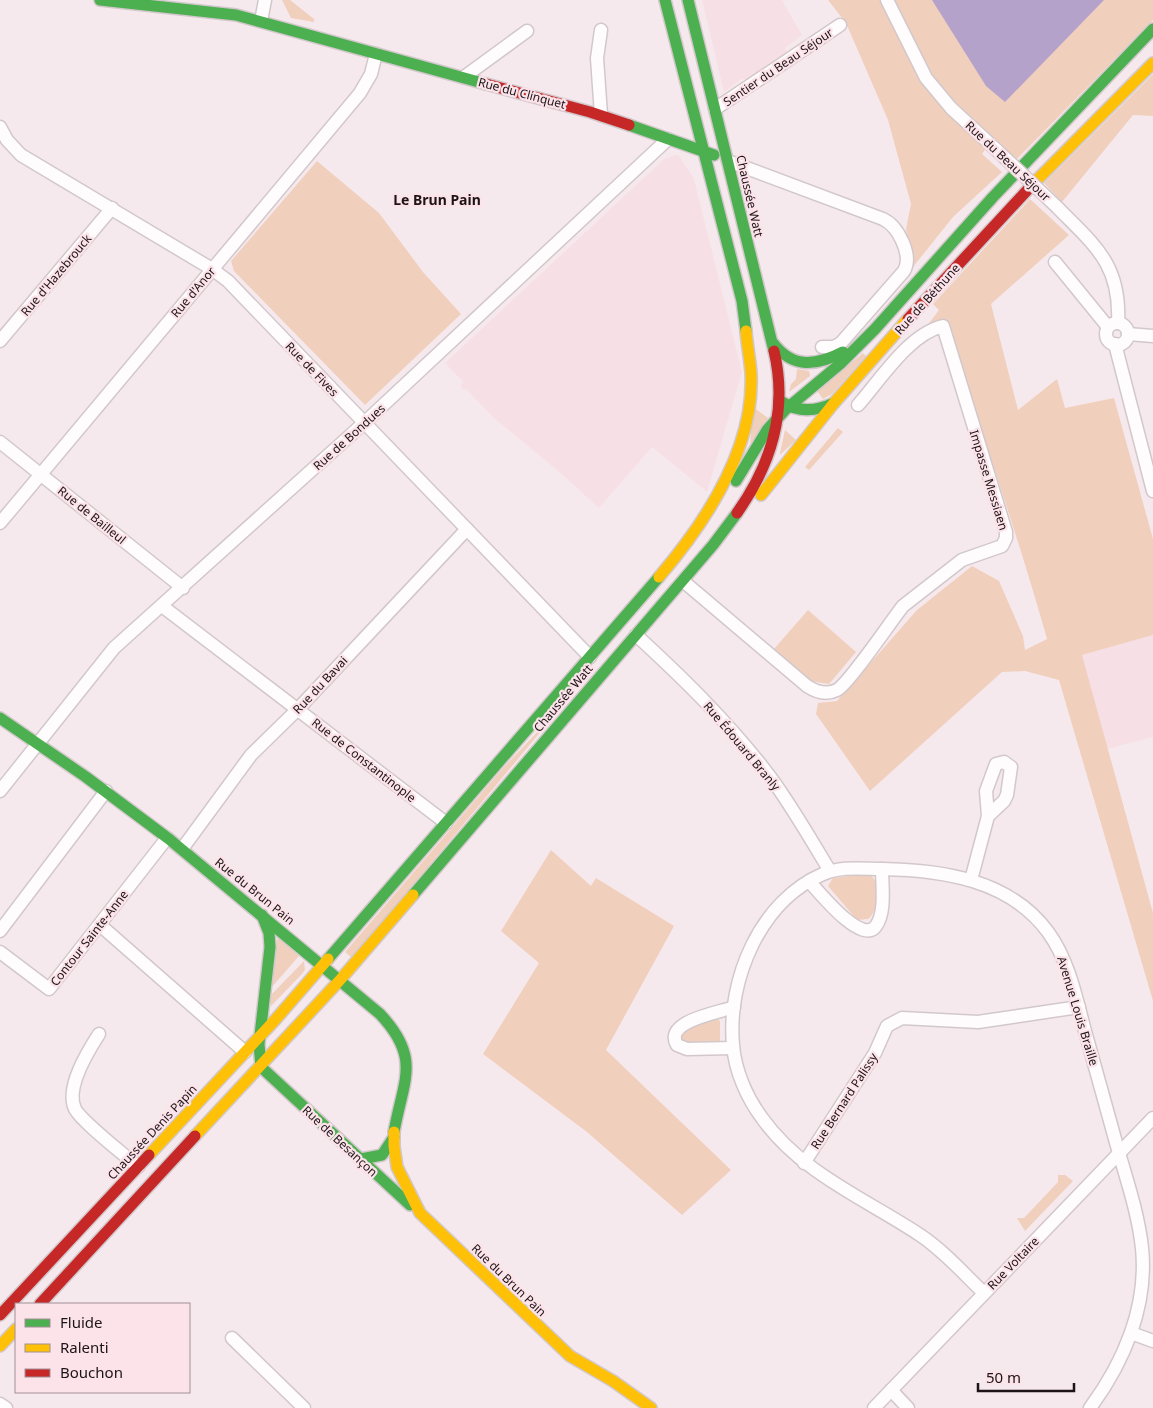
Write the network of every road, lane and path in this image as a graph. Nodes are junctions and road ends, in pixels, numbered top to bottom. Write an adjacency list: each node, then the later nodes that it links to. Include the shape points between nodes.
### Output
1 (100, 0): 6 (main road, Rue du Clinquet, via 220,11)
2 (265, 0): 6 (street)
3 (665, 0): 18 (main road, Chaussée Watt)
4 (688, 0): 14 (main road, Chaussée Watt)
5 (887, 0): 24 (street, Rue du Beau Séjour, bridge, via 926,78 951,108 1057,207 1106,261 1119,297)
6 (261, 22): 11 (main road, Rue du Clinquet)
7 (840, 25): 14 (street, Sentier du Beau Séjour)
8 (1153, 28): 25 (main road, Rue de Béthune, via 993,197)
9 (601, 30): 15 (street, via 597,58)
10 (527, 31): 13 (street)
11 (376, 54): 13 (main road, Rue du Clinquet); 22 (street, Rue d'Anor, via 371,74 360,94)
12 (1153, 63): 33 (main road, Rue de Béthune, via 1019,198)
13 (464, 78): 15 (main road, Rue du Clinquet)
14 (715, 109): 19 (main road, Chaussée Watt)
15 (601, 116): 17 (main road, Rue du Clinquet)
16 (0, 127): 20 (street, Rue de Fives, via 21,155)
17 (668, 139): 18 (main road, Rue du Clinquet); 36 (street, Rue de Bondues)
18 (702, 151): 19 (main road, Rue du Clinquet); 23 (main road, Chaussée Watt)
19 (728, 161): 29 (main road, Chaussée Watt); 31 (street, Rue du Clinquet, via 886,221 898,233 907,262 904,271 840,343 834,347)
20 (112, 208): 22 (street, Rue de Fives); 28 (street, Rue d'Hazebrouck)
21 (1056, 262): 24 (street)
22 (212, 269): 36 (street, Rue de Fives); 38 (street, Rue d'Anor)
23 (742, 301): 32 (main road, Chaussée Watt, via 764,374); 43 (main road, Chaussée Watt, via 751,385 738,447 718,498)
24 (1113, 325): 26 (street, via 1126,327); 30 (street, via 1107,338)
25 (875, 329): 29 (main road, Rue de Béthune, via 833,358 813,364 784,357); 32 (main road, Rue de Béthune, via 840,364)
26 (1128, 334): 27 (street); 30 (street, via 1123,343)
27 (1153, 336)
28 (0, 341)
29 (772, 343): 32 (main road, Chaussée Watt)
30 (1114, 344): 39 (street)
31 (822, 347)
32 (783, 403): 33 (main road, via 809,410); 35 (main road, Chaussée Watt)
33 (834, 403): 42 (main road, Rue de Béthune, via 757,500)
34 (858, 404): 44 (street, Impasse Messiaen, via 916,339 933,328 943,326 1006,532 1002,546 962,560 912,598 843,685 827,692 807,686)
35 (778, 417): 42 (main road, Chaussée Watt, via 767,466); 43 (main road, Chaussée Watt, via 753,451 716,516)
36 (364, 423): 41 (street, Rue de Fives); 45 (street, Rue de Bondues)
37 (0, 442): 38 (street, Rue de Bailleul)
38 (41, 474): 40 (street, Rue d'Anor); 45 (street, Rue de Bailleul)
39 (1153, 491)
40 (0, 523)
41 (466, 529): 48 (street, Rue de Fives); 49 (street, Rue du Bavai)
42 (713, 545): 44 (main road, Chaussée Watt)
43 (667, 568): 48 (main road, Chaussée Watt)
44 (682, 581): 47 (main road, Chaussée Watt)
45 (183, 588): 46 (street, Rue de Bondues)
46 (162, 606): 49 (street, Rue de Constantinople); 51 (street, Rue de Bondues, via 114,648)
47 (636, 635): 59 (street, Rue Édouard Branly, via 708,704 755,758 781,792); 67 (main road, Chaussée Watt)
48 (590, 657): 55 (main road, Chaussée Watt)
49 (298, 709): 55 (street, Rue de Constantinople); 57 (street, Rue du Bavai, via 252,755)
50 (0, 718): 51 (main road, Rue du Brun Pain)
51 (39, 744): 52 (street, Rue de Bondues); 53 (main road, Rue du Brun Pain)
52 (0, 791)
53 (106, 791): 56 (main road, Rue du Brun Pain); 64 (street)
54 (988, 816): 60 (street)
55 (446, 823): 66 (main road, Chaussée Watt)
56 (168, 838): 57 (main road, Rue du Brun Pain); 63 (street, Contour Sainte-Anne)
57 (182, 849): 62 (main road, Rue du Brun Pain)
58 (882, 869): 59 (street, Avenue Louis Braille); 60 (street, Avenue Louis Braille, via 943,874); 61 (street, via 879,920 870,930 854,928)
59 (830, 871): 61 (street, Avenue Louis Braille)
60 (970, 880): 70 (street, Avenue Louis Braille, via 1016,900 1039,921 1060,952)
61 (809, 881): 69 (street, Avenue Louis Braille, via 780,906 757,934 747,957)
62 (262, 915): 66 (main road, Rue du Brun Pain); 68 (main road, via 270,947)
63 (100, 925): 65 (street, Contour Sainte-Anne, via 49,989); 76 (street)
64 (0, 931)
65 (0, 952)
66 (322, 965): 67 (main road, Rue du Brun Pain); 71 (main road, Chaussée Denis Papin)
67 (340, 980): 73 (main road); 79 (main road, Rue du Brun Pain, via 385,1019 403,1044 407,1074)
68 (264, 1006): 71 (main road); 74 (main road)
69 (734, 1007): 75 (street, Avenue Louis Braille); 75 (street, via 680,1025 674,1033 677,1045 687,1049)
70 (1079, 1008): 80 (street, Avenue Louis Braille); 82 (street, Rue Bernard Palissy, via 990,1021 897,1019 887,1026 875,1053)
71 (275, 1020): 73 (main road); 74 (main road, Chaussée Denis Papin)
72 (99, 1034): 83 (street, via 85,1056 73,1104 79,1115)
73 (290, 1035): 77 (main road)
74 (260, 1036): 76 (main road, Chaussée Denis Papin); 77 (main road, via 258,1053)
75 (733, 1048): 82 (street, Avenue Louis Braille, via 742,1080 756,1110 784,1145)
76 (246, 1052): 83 (main road, Chaussée Denis Papin)
77 (261, 1067): 81 (main road, Rue de Besançon); 86 (main road)
78 (1153, 1118): 80 (street, Rue Voltaire)
79 (394, 1136): 81 (main road, Rue du Brun Pain, via 387,1151 379,1158); 84 (main road, Rue du Brun Pain, via 399,1174)
80 (1119, 1153): 85 (street, Rue Voltaire); 89 (street, Avenue Louis Braille, via 1142,1251 1141,1294)
81 (361, 1159): 84 (main road, Rue de Besançon)
82 (804, 1163): 85 (street, Avenue Louis Braille, via 923,1237)
83 (138, 1167): 87 (main road, Chaussée Denis Papin)
84 (420, 1213): 97 (main road, Rue du Brun Pain, via 563,1350)
85 (984, 1293): 93 (street, Rue Voltaire)
86 (41, 1303)
87 (0, 1315)
88 (15, 1330): 92 (main road)
89 (1131, 1333): 91 (street); 100 (street, Avenue Louis Braille)
90 (232, 1338): 96 (street)
91 (1153, 1341)
92 (0, 1346)
93 (891, 1390): 98 (street, Rue Voltaire); 99 (street)
94 (0, 1404): 95 (street)
95 (6, 1408)
96 (304, 1408)
97 (651, 1408)
98 (874, 1408)
99 (908, 1408)
100 (1090, 1408)

